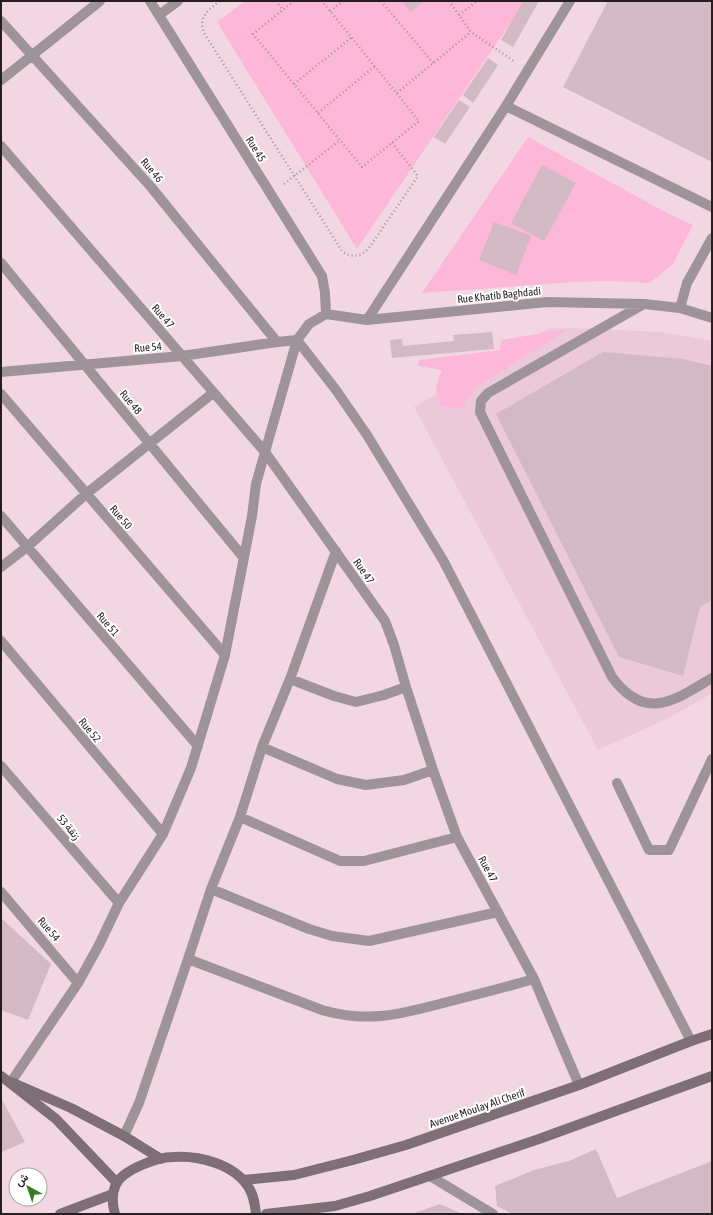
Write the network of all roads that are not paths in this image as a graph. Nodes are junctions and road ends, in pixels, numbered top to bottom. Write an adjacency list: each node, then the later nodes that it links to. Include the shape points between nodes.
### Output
1 (100, 1): 5 (street)
2 (150, 1): 6 (street, Rue 45)
3 (178, 1): 6 (street)
4 (570, 1): 10 (street)
5 (88, 5): 8 (street)
6 (159, 16): 17 (street, Rue 45, via 322,276)
7 (1, 20): 8 (street, Rue 46)
8 (33, 55): 9 (street); 21 (street, Rue 46, via 151,187)
9 (1, 80)
10 (506, 106): 12 (street); 19 (street)
11 (1, 146): 22 (street, Rue 47)
12 (712, 207)
13 (712, 238): 16 (street, via 687,283)
14 (1, 263): 23 (street, Rue 48)
15 (644, 304): 16 (street, Rue Khatib Baghdadi); 19 (street, Rue Khatib Baghdadi, via 547,302); 37 (street, via 488,393 481,401 480,412 612,678 621,690 633,698 648,703 663,703 678,698)
16 (680, 308): 18 (street, Rue Khatib Baghdadi)
17 (326, 314): 19 (street, Rue Khatib Baghdadi); 20 (street, via 309,324)
18 (712, 318)
19 (367, 320)
20 (297, 340): 21 (street, Rue 54); 28 (street); 57 (street, via 336,390 367,436 443,560)
21 (276, 342): 22 (street, Rue 54)
22 (182, 356): 23 (street, Rue 54); 25 (street, Rue 47)
23 (84, 364): 24 (street, Rue 54); 27 (street, Rue 48)
24 (1, 372)
25 (213, 393): 27 (street); 28 (street, Rue 47)
26 (1, 394): 29 (street, Rue 50)
27 (150, 444): 29 (street); 33 (street, Rue 48)
28 (265, 452): 32 (street, Rue 47); 33 (street, via 256,484)
29 (86, 494): 31 (street); 36 (street, Rue 50)
30 (1, 516): 31 (street, Rue 51)
31 (27, 547): 34 (street); 40 (street, Rue 51)
32 (336, 551): 38 (street); 39 (street, Rue 47, via 384,621)
33 (243, 557): 36 (street)
34 (1, 567)
35 (1, 641): 47 (street, Rue 52)
36 (225, 654): 40 (street)
37 (712, 678)
38 (290, 679): 39 (street, via 356,702); 41 (street)
39 (406, 687): 44 (street, Rue 47)
40 (198, 746): 47 (street)
41 (262, 747): 44 (street, via 337,779 366,785 404,780); 46 (street)
42 (712, 760): 45 (street, via 669,850 649,850)
43 (1, 766): 51 (street, زنقة 53)
44 (433, 770): 48 (street, Rue 47)
45 (617, 783)
46 (240, 817): 48 (street, via 340,861 364,861); 49 (street)
47 (163, 834): 51 (street)
48 (457, 836): 52 (street, Rue 47)
49 (211, 889): 52 (street, via 309,929 332,936 369,941); 53 (street)
50 (1, 892): 55 (street, Rue 54)
51 (119, 904): 55 (street)
52 (498, 912): 54 (street, Rue 47)
53 (188, 960): 54 (street, via 322,1010 363,1017 404,1013); 62 (street, via 139,1103)
54 (534, 979): 61 (street, Rue 47)
55 (78, 982): 60 (street)
56 (712, 1034): 57 (main road, Avenue Moulay Ali Cherif)
57 (691, 1041): 61 (main road, Avenue Moulay Ali Cherif)
58 (1, 1076): 60 (main road)
59 (712, 1076): 64 (main road)
60 (11, 1082): 62 (main road, via 71,1108); 66 (main road, via 56,1119)
61 (580, 1086): 65 (main road, Avenue Moulay Ali Cherif, via 382,1152 294,1175)
62 (124, 1136): 63 (main road)
63 (161, 1159): 65 (main road, via 172,1156 209,1160 224,1166); 66 (main road, via 134,1169)
64 (430, 1176): 68 (main road); 73 (street)
65 (242, 1180): 71 (main road, via 249,1187 254,1199)
66 (117, 1183): 67 (main road)
67 (113, 1194): 69 (main road); 70 (main road)
68 (333, 1210): 72 (main road)
69 (60, 1214)
70 (115, 1214)
71 (256, 1214)
72 (266, 1214)
73 (493, 1214)

